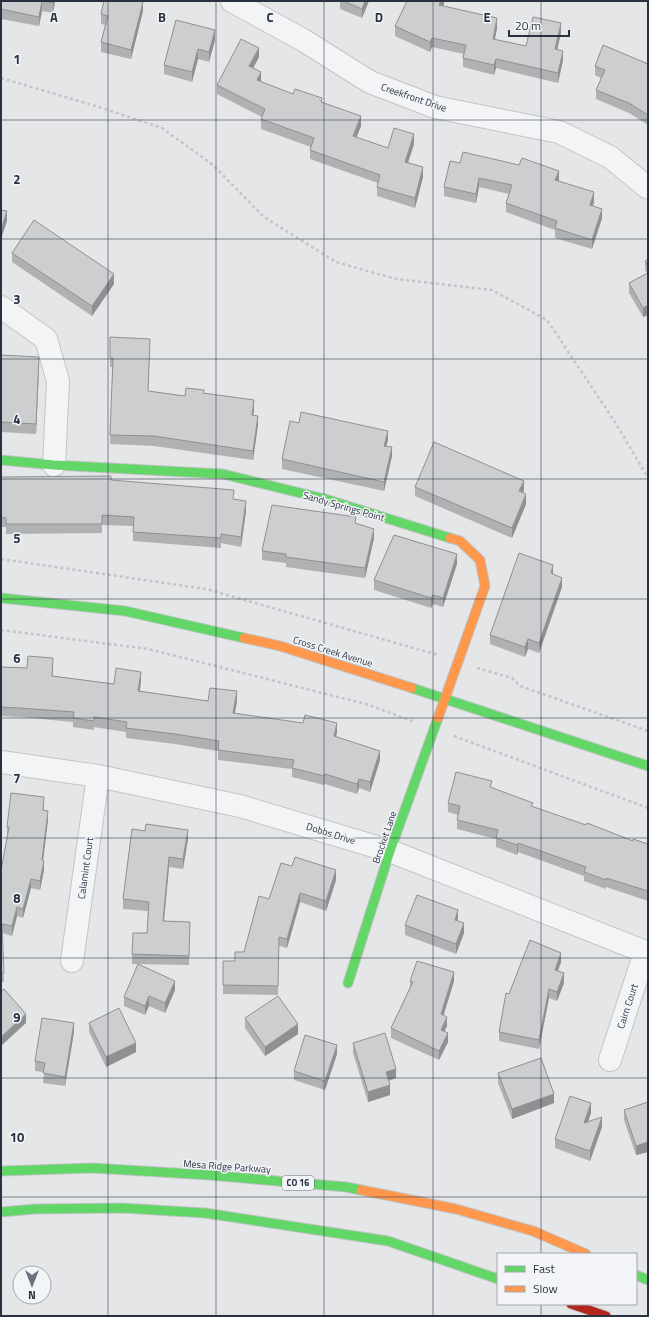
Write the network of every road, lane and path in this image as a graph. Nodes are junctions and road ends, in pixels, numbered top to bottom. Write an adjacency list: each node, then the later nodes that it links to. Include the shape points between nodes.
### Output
1 (232, 1): 3 (street, Creekfront Drive, via 303,40 370,82 435,107 559,132 610,157)
2 (1, 78): 7 (path, via 162,128 214,165 264,217 336,262 396,279 492,290 547,320 615,422)
3 (648, 188)
4 (1, 307): 6 (street, via 46,339 58,381)
5 (1, 460): 6 (main road, Sandy Springs Point)
6 (54, 465): 11 (main road, Sandy Springs Point, via 223,474 325,499 460,541 480,560 485,586)
7 (648, 478)
8 (1, 559): 11 (path, via 206,589)
9 (1, 598): 12 (main road, Cross Creek Avenue, via 125,611 280,646)
10 (1, 630): 13 (path, via 148,649 366,704)
11 (458, 661): 12 (main road, Sandy Springs Point); 14 (path, via 512,678 520,686)
12 (445, 698): 13 (main road, Brocket Lane); 16 (main road, Cross Creek Avenue)
13 (434, 729): 18 (path); 19 (main road, Brocket Lane)
14 (648, 731)
15 (1, 762): 17 (street, Dobbs Drive)
16 (648, 766)
17 (98, 776): 19 (street, Dobbs Drive, via 240,806); 21 (street, Calamint Court)
18 (648, 808)
19 (390, 851): 20 (street, Dobbs Drive); 22 (main road, Brocket Lane)
20 (646, 952): 23 (street, Cairn Court)
21 (72, 961)
22 (348, 983)
23 (610, 1060)
24 (1, 1171): 26 (main road, Mesa Ridge Parkway / CO 16, via 93,1168 346,1186 456,1209 533,1231)
25 (1, 1212): 28 (main road, via 122,1208 205,1213 388,1241)
26 (584, 1253)
27 (637, 1275): 29 (main road)
28 (497, 1279)
29 (648, 1280)
30 (574, 1305): 31 (main road)
31 (606, 1316)

